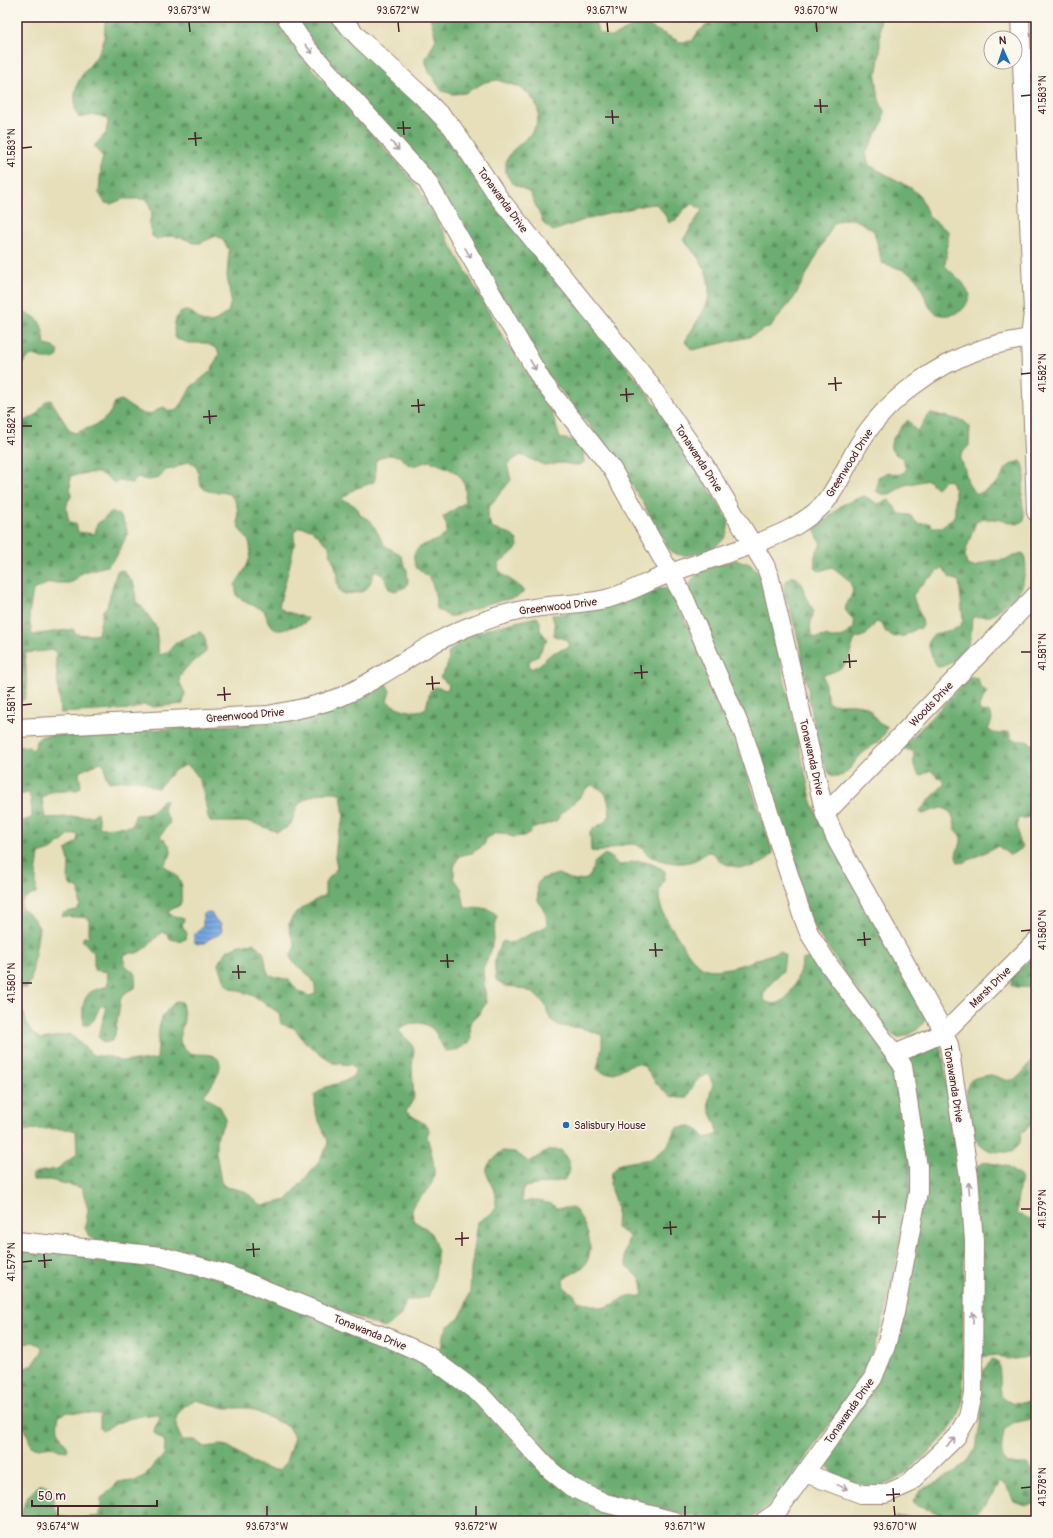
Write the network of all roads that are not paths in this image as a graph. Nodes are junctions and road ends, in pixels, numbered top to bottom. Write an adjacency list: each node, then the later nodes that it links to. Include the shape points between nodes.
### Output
1 (286, 17): 7 (street, Tonawanda Drive, one-way to 7, via 308,48 427,181 542,381 612,469)
2 (340, 17): 6 (street, Tonawanda Drive, via 452,127 499,198 647,380 704,464)
3 (1020, 17): 4 (street, via 1033,312)
4 (1030, 338): 5 (street); 6 (street, Greenwood Drive, via 980,349 935,371 914,386 892,404 861,441 836,486 822,505 793,527)
5 (1036, 512)
6 (752, 545): 7 (street, Greenwood Drive); 10 (street, Tonawanda Drive, via 765,564 770,578)
7 (671, 573): 9 (street, Greenwood Drive, via 606,599 514,611 477,623 439,640 347,694 307,707 268,715); 13 (street, Tonawanda Drive, via 685,598 744,735 810,933 829,965)
8 (1036, 595): 10 (street, Woods Drive)
9 (17, 728)
10 (825, 814): 12 (street, Tonawanda Drive)
11 (1036, 941): 12 (street, Marsh Drive)
12 (944, 1033): 13 (street); 15 (street, Tonawanda Drive, one-way to 12, via 861,1494 885,1494 908,1484 957,1436 968,1417 973,1394 974,1241 969,1176 949,1045)
13 (895, 1054): 15 (street, Tonawanda Drive, via 903,1066 918,1167 918,1186 896,1313 886,1346 872,1378)
14 (17, 1241): 16 (street, Tonawanda Drive, via 161,1256 226,1274 384,1336 427,1355 481,1395 550,1470 571,1487 605,1503)
15 (805, 1473): 17 (street, Tonawanda Drive, via 777,1512)
16 (674, 1521)
17 (764, 1521)

